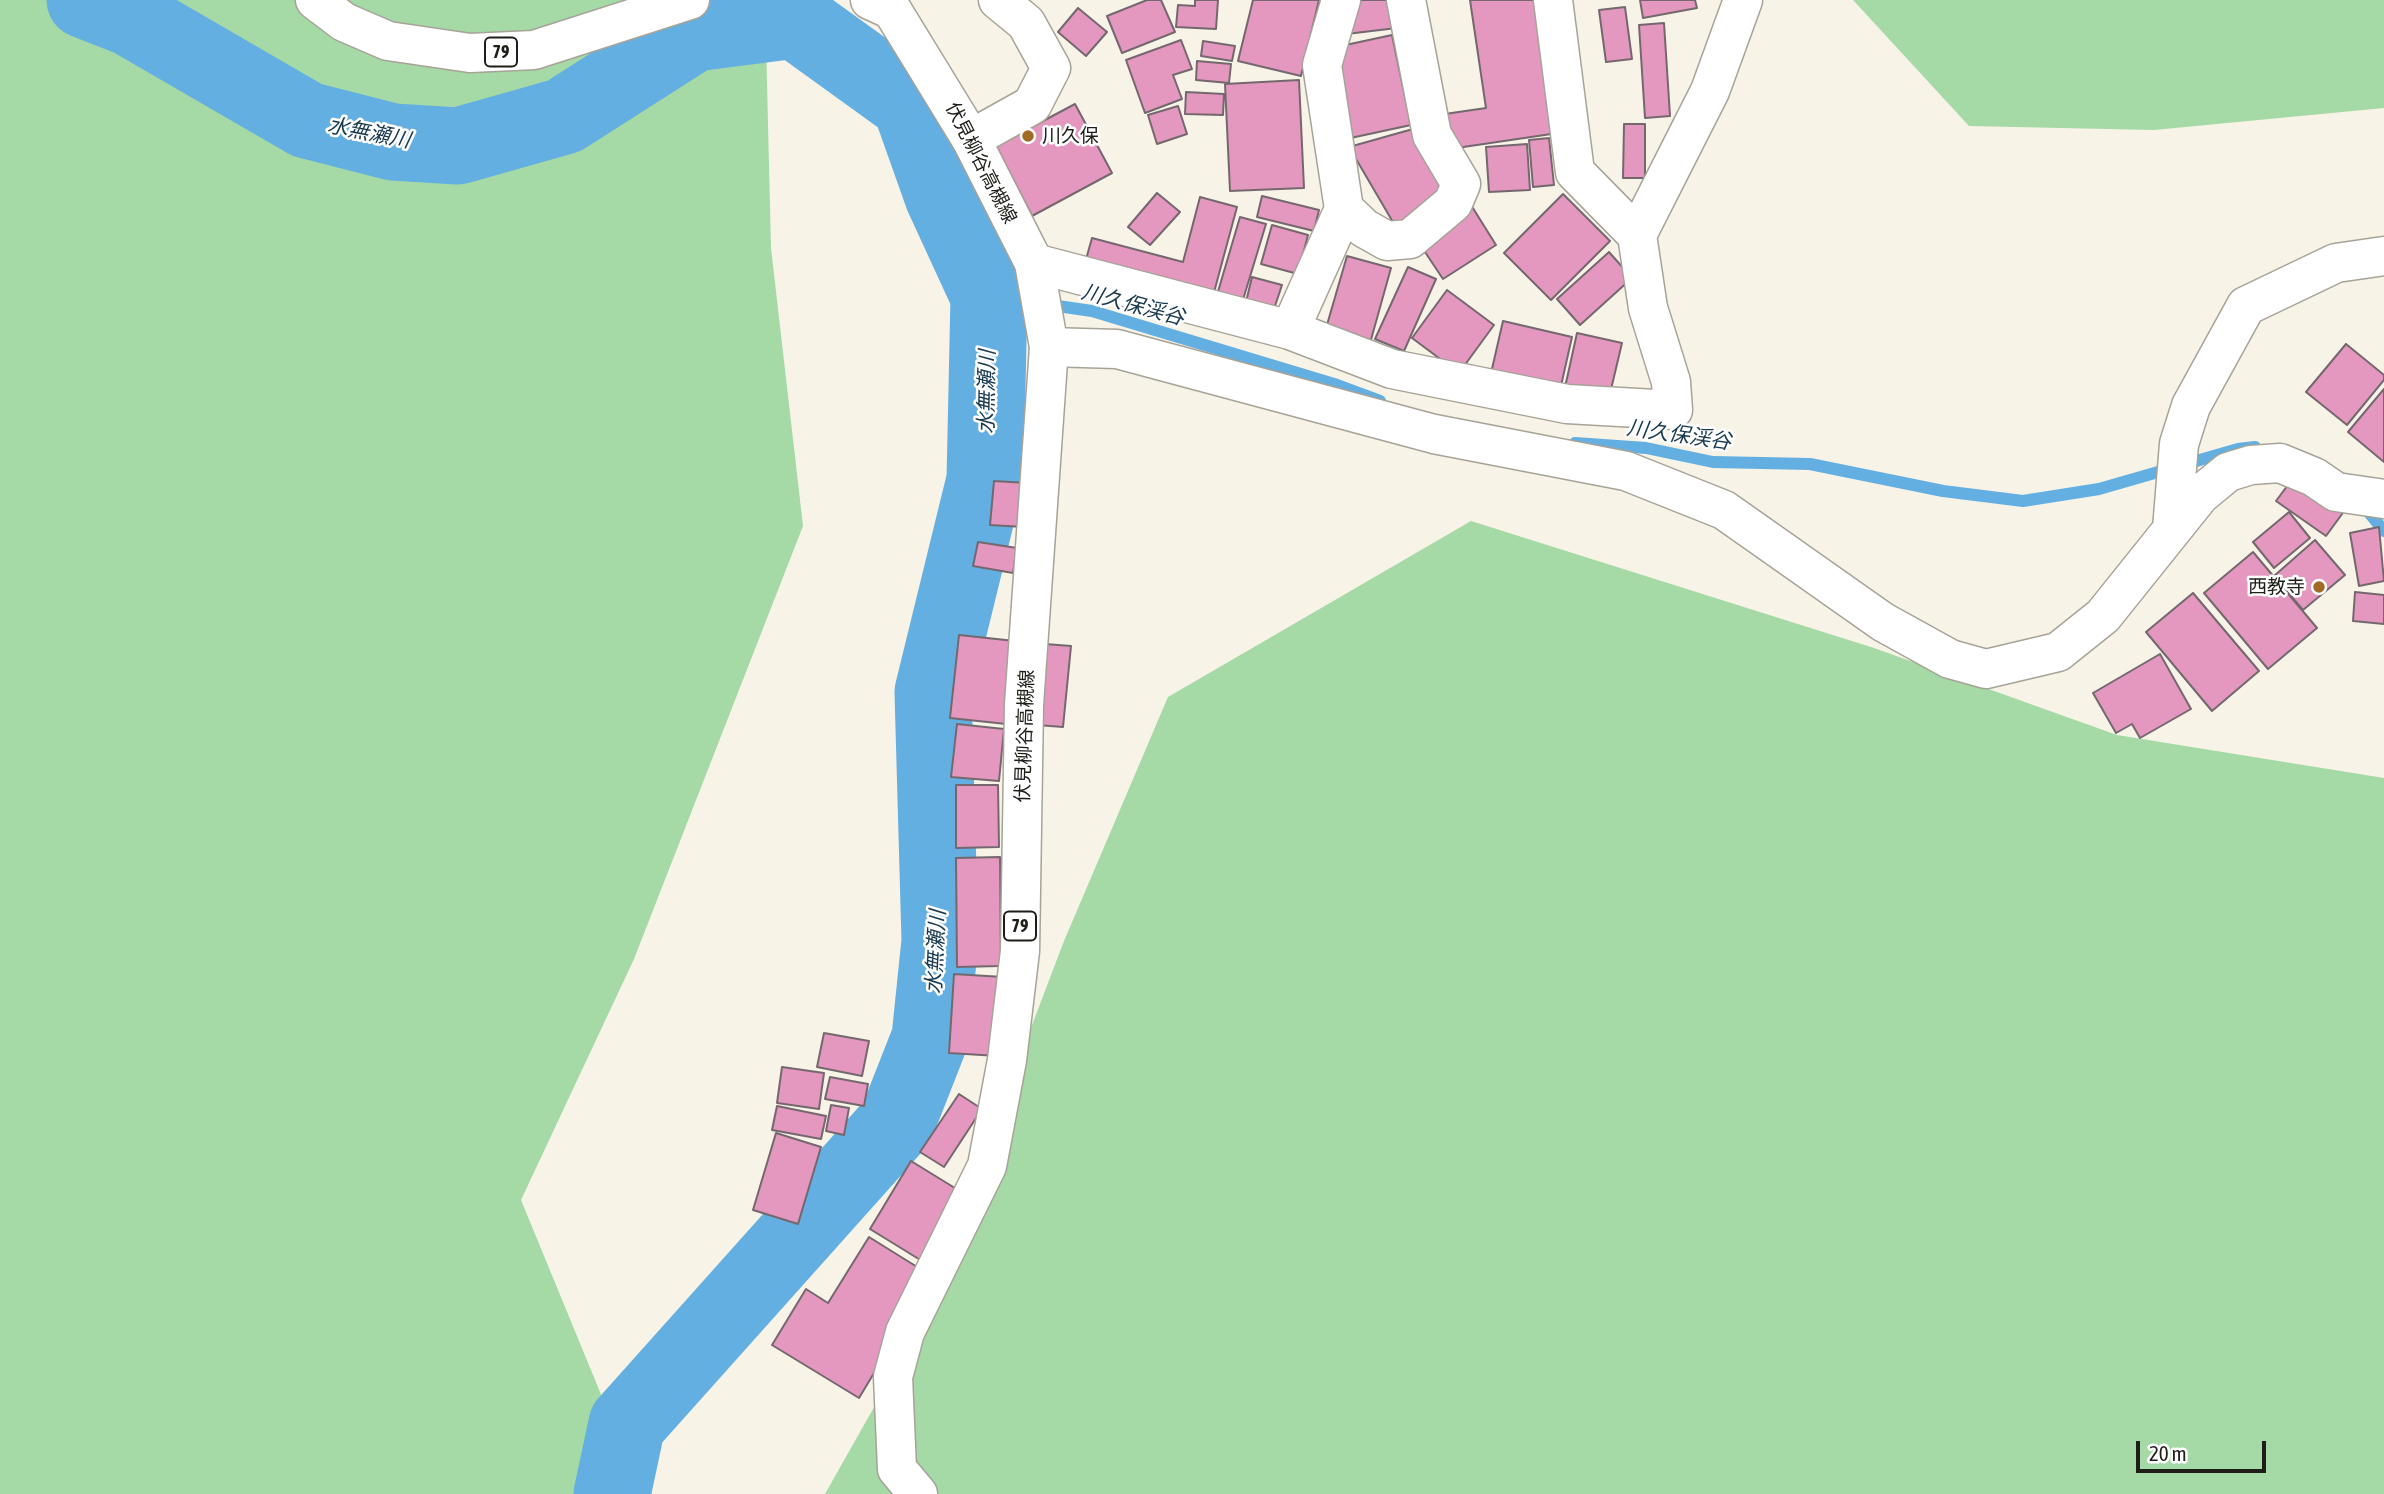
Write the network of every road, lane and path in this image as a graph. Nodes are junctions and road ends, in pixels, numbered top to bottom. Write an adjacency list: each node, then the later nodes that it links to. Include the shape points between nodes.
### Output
1 (315, 0): 2 (street, 79, via 344,22 388,41 470,54 534,50)
2 (690, 0)
3 (870, 0): 9 (street, 伏見柳谷高槻線 / 79, via 892,10)
4 (998, 0): 9 (street, via 1026,23 1051,68 1032,105)
5 (1341, 0): 10 (street, via 1322,65)
6 (1406, 0): 10 (street, via 1432,135 1461,184 1453,203 1410,239 1387,241)
7 (1553, 0): 11 (street, via 1575,172)
8 (1743, 0): 11 (street, via 1710,91)
9 (971, 139): 13 (street, 伏見柳谷高槻線 / 79)
10 (1344, 209): 14 (street)
11 (1637, 235): 16 (street, via 1648,308 1671,382 1672,410 1567,404)
12 (2384, 256): 19 (street, via 2336,263 2246,306 2191,406 2179,444)
13 (1036, 274): 14 (street); 15 (street, 伏見柳谷高槻線 / 79)
14 (1290, 330): 16 (street)
15 (1048, 337): 17 (street, via 1117,349); 20 (street, 伏見柳谷高槻線 / 79, via 1024,705 1020,951 1007,1060 987,1167 905,1332 893,1377 897,1469)
16 (1392, 369): 17 (street)
17 (1383, 421): 19 (street, via 1626,471 1724,510 1882,622 1951,659 1986,669 2059,652 2103,616)
18 (2384, 499): 19 (street, via 2336,492 2280,463 2250,465 2228,472 2200,495)
19 (2172, 529)
20 (918, 1494)

